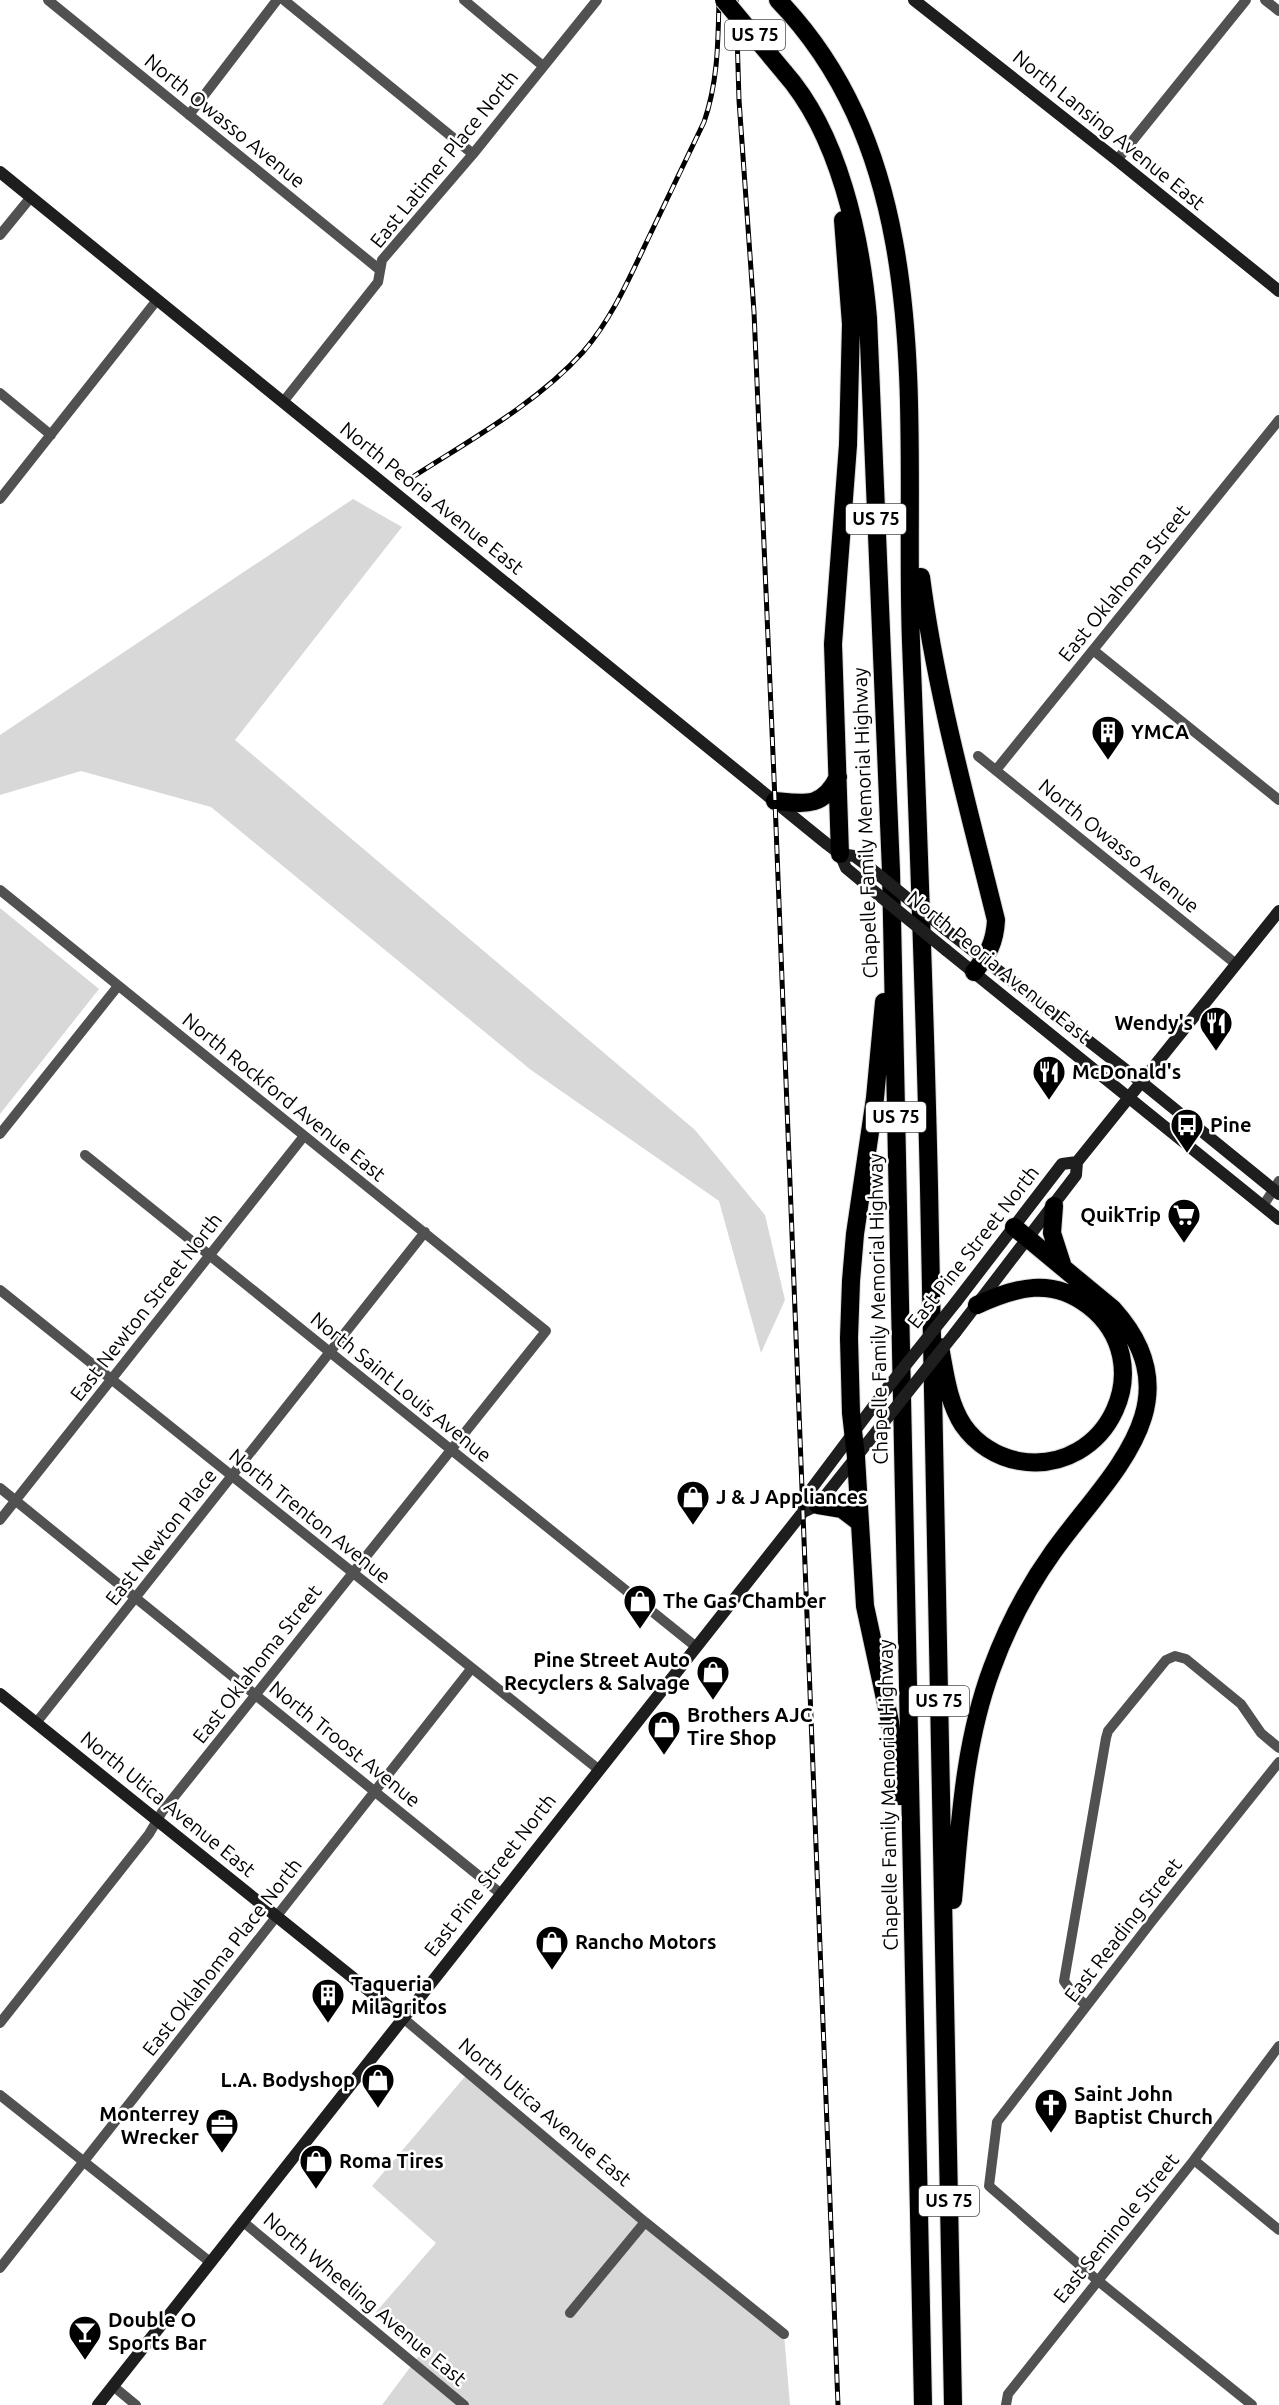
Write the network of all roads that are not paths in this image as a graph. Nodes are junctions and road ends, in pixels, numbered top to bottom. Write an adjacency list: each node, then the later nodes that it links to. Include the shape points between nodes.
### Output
1 (48, 0): 13 (street, North Owasso Avenue)
2 (277, 0): 13 (street)
3 (284, 0): 14 (street)
4 (464, 0): 12 (street)
5 (597, 0): 12 (street, East Latimer Place North)
6 (724, 0): 16 (highway, Chapelle Family Memorial Highway / US 75, bridge, via 800,90)
7 (914, 0): 15 (main road, North Lansing Avenue East)
8 (1246, 0): 15 (street)
9 (1265, 0): 11 (street)
10 (780, 2): 28 (highway, US 75, via 818,48 854,114 870,151 891,224 903,302)
11 (1279, 11)
12 (543, 66): 14 (street, East Latimer Place North)
13 (189, 115): 20 (street, North Owasso Avenue)
14 (473, 154): 20 (street, East Latimer Place North, via 382,260)
15 (1117, 160): 21 (main road, North Lansing Avenue East)
16 (838, 171): 32 (highway, via 851,324 848,445 833,644); 38 (highway, Chapelle Family Memorial Highway / US 75, via 859,244 868,318)
17 (0, 172): 18 (main road, North Peoria Avenue East)
18 (31, 197): 19 (street); 22 (main road, North Peoria Avenue East)
19 (0, 235)
20 (380, 270): 24 (street, East Latimer Place North, via 378,282)
21 (1279, 291)
22 (157, 300): 24 (main road, North Peoria Avenue East); 26 (street)
23 (0, 393): 26 (street)
24 (283, 402): 34 (main road, North Peoria Avenue East)
25 (1279, 420): 29 (street, East Oklahoma Street)
26 (51, 435): 27 (street)
27 (0, 499)
28 (912, 510): 40 (highway, via 933,654 996,920 990,952); 59 (highway, US 75, via 911,634 925,1000)
29 (1093, 650): 31 (street, East Oklahoma Street); 33 (street)
30 (978, 756): 31 (street, North Owasso Avenue)
31 (996, 770): 39 (street, North Owasso Avenue)
32 (838, 777): 34 (highway, via 832,789 817,801); 35 (highway)
33 (1279, 800)
34 (775, 801): 35 (main road, North Peoria Avenue East)
35 (840, 854): 40 (main road, North Peoria Avenue East, bridge, via 854,856 869,867 945,929); 40 (main road, North Peoria Avenue East, bridge, via 846,868 946,950)
36 (0, 890): 41 (street, North Rockford Avenue East)
37 (1279, 911): 39 (main road, East Pine Street North)
38 (892, 916): 63 (highway, via 875,1098 851,1281); 84 (highway, Chapelle Family Memorial Highway / US 75)
39 (1236, 964): 42 (main road, East Pine Street North)
40 (979, 966): 42 (main road, North Peoria Avenue East); 43 (main road, North Peoria Avenue East)
41 (118, 987): 44 (street); 45 (street, North Rockford Avenue East)
42 (1140, 1082): 43 (main road, East Pine Street North); 48 (main road, North Peoria Avenue East)
43 (1127, 1097): 47 (main road, East Pine Street North); 50 (main road, North Peoria Avenue East)
44 (0, 1134)
45 (304, 1136): 53 (street, North Rockford Avenue East); 55 (street, East Newton Street North)
46 (85, 1155): 55 (street, North Saint Louis Avenue)
47 (1077, 1162): 49 (main road, East Pine Street North, via 1076,1175); 52 (main road, East Pine Street North, via 1062,1164)
48 (1277, 1188): 50 (street)
49 (1054, 1206): 54 (main road, East Pine Street North); 56 (highway, via 1051,1228)
50 (1263, 1206): 51 (main road, North Peoria Avenue East)
51 (1279, 1219)
52 (1014, 1227): 54 (highway); 63 (main road, East Pine Street North, bridge)
53 (425, 1232): 60 (street, North Rockford Avenue East); 61 (street, East Newton Place)
54 (1029, 1239): 56 (highway); 58 (main road, East Pine Street North)
55 (210, 1256): 61 (street, North Saint Louis Avenue); 62 (street, East Newton Street North)
56 (1062, 1266): 87 (highway, via 1113,1309 1134,1334 1146,1371 1145,1408 1126,1457 1027,1593 984,1690 963,1789)
57 (0, 1290): 62 (street, North Trenton Avenue)
58 (977, 1305): 59 (highway, via 1012,1290 1056,1289 1078,1299 1103,1319 1119,1348 1123,1385 1112,1417 1088,1444 1065,1458 1040,1463 1012,1460 979,1443 963,1424 951,1398); 65 (main road, East Pine Street North, bridge)
59 (931, 1307): 87 (highway, US 75)
60 (546, 1331): 64 (street, East Oklahoma Street)
61 (330, 1353): 64 (street, North Saint Louis Avenue); 66 (street, East Newton Place)
62 (113, 1379): 66 (street, North Trenton Avenue); 68 (street, East Newton Street North)
63 (852, 1431): 65 (highway); 69 (main road, East Pine Street North, via 806,1496)
64 (452, 1451): 72 (street, East Oklahoma Street); 74 (street, North Saint Louis Avenue)
65 (856, 1457): 69 (main road, East Pine Street North); 71 (highway)
66 (232, 1476): 72 (street, North Trenton Avenue); 73 (street, East Newton Place)
67 (0, 1488): 68 (street, North Troost Avenue)
68 (16, 1501): 70 (street, East Newton Street North); 73 (street, North Troost Avenue)
69 (810, 1509): 71 (highway, via 842,1509); 74 (main road, East Pine Street North)
70 (0, 1520)
71 (859, 1522): 84 (highway, via 865,1606 890,1722)
72 (352, 1574): 75 (street, North Trenton Avenue); 77 (street, East Oklahoma Street)
73 (135, 1599): 77 (street, North Troost Avenue); 78 (street, East Newton Place)
74 (695, 1646): 81 (main road, East Pine Street North)
75 (471, 1669): 81 (street, North Trenton Avenue); 82 (street, East Oklahoma Place North)
76 (0, 1694): 78 (main road, North Utica Avenue East)
77 (255, 1696): 82 (street, North Troost Avenue); 83 (street, East Oklahoma Street)
78 (36, 1723): 83 (main road, North Utica Avenue East)
79 (1279, 1748): 88 (street, via 1261,1733 1241,1704 1179,1656 1166,1660 1108,1731 1064,1982)
80 (1279, 1762): 88 (street, East Reading Street)
81 (598, 1770): 85 (main road, East Pine Street North)
82 (375, 1790): 85 (street, North Troost Avenue); 86 (street, East Oklahoma Place North)
83 (158, 1821): 86 (main road, North Utica Avenue East); 90 (street, East Oklahoma Street)
84 (912, 1890): 107 (highway, Chapelle Family Memorial Highway / US 75)
85 (500, 1893): 89 (main road, East Pine Street North)
86 (278, 1917): 89 (main road, North Utica Avenue East); 94 (street, East Oklahoma Place North)
87 (945, 1997): 108 (highway, US 75)
88 (1086, 2005): 100 (street, East Reading Street, via 998,2122 989,2186)
89 (403, 2018): 95 (main road, East Pine Street North); 96 (street, North Utica Avenue East)
90 (0, 2024)
91 (1279, 2046): 93 (street, East Seminole Street)
92 (0, 2095): 94 (street)
93 (1194, 2160): 97 (street); 100 (street, East Seminole Street)
94 (84, 2161): 98 (street); 99 (street, East Oklahoma Place North)
95 (242, 2221): 98 (main road, East Pine Street North); 106 (street, North Wheeling Avenue East)
96 (645, 2222): 101 (street); 102 (street, North Utica Avenue East)
97 (1279, 2230)
98 (210, 2262): 103 (main road, East Pine Street North)
99 (0, 2268)
100 (1097, 2280): 109 (street, East Seminole Street, via 1008,2394); 110 (street)
101 (570, 2313)
102 (784, 2334)
103 (113, 2386): 104 (main road, East Pine Street North); 105 (street)
104 (98, 2405)
105 (136, 2405)
106 (464, 2405)
107 (922, 2405)
108 (952, 2405)
109 (1006, 2405)
110 (1252, 2405)

